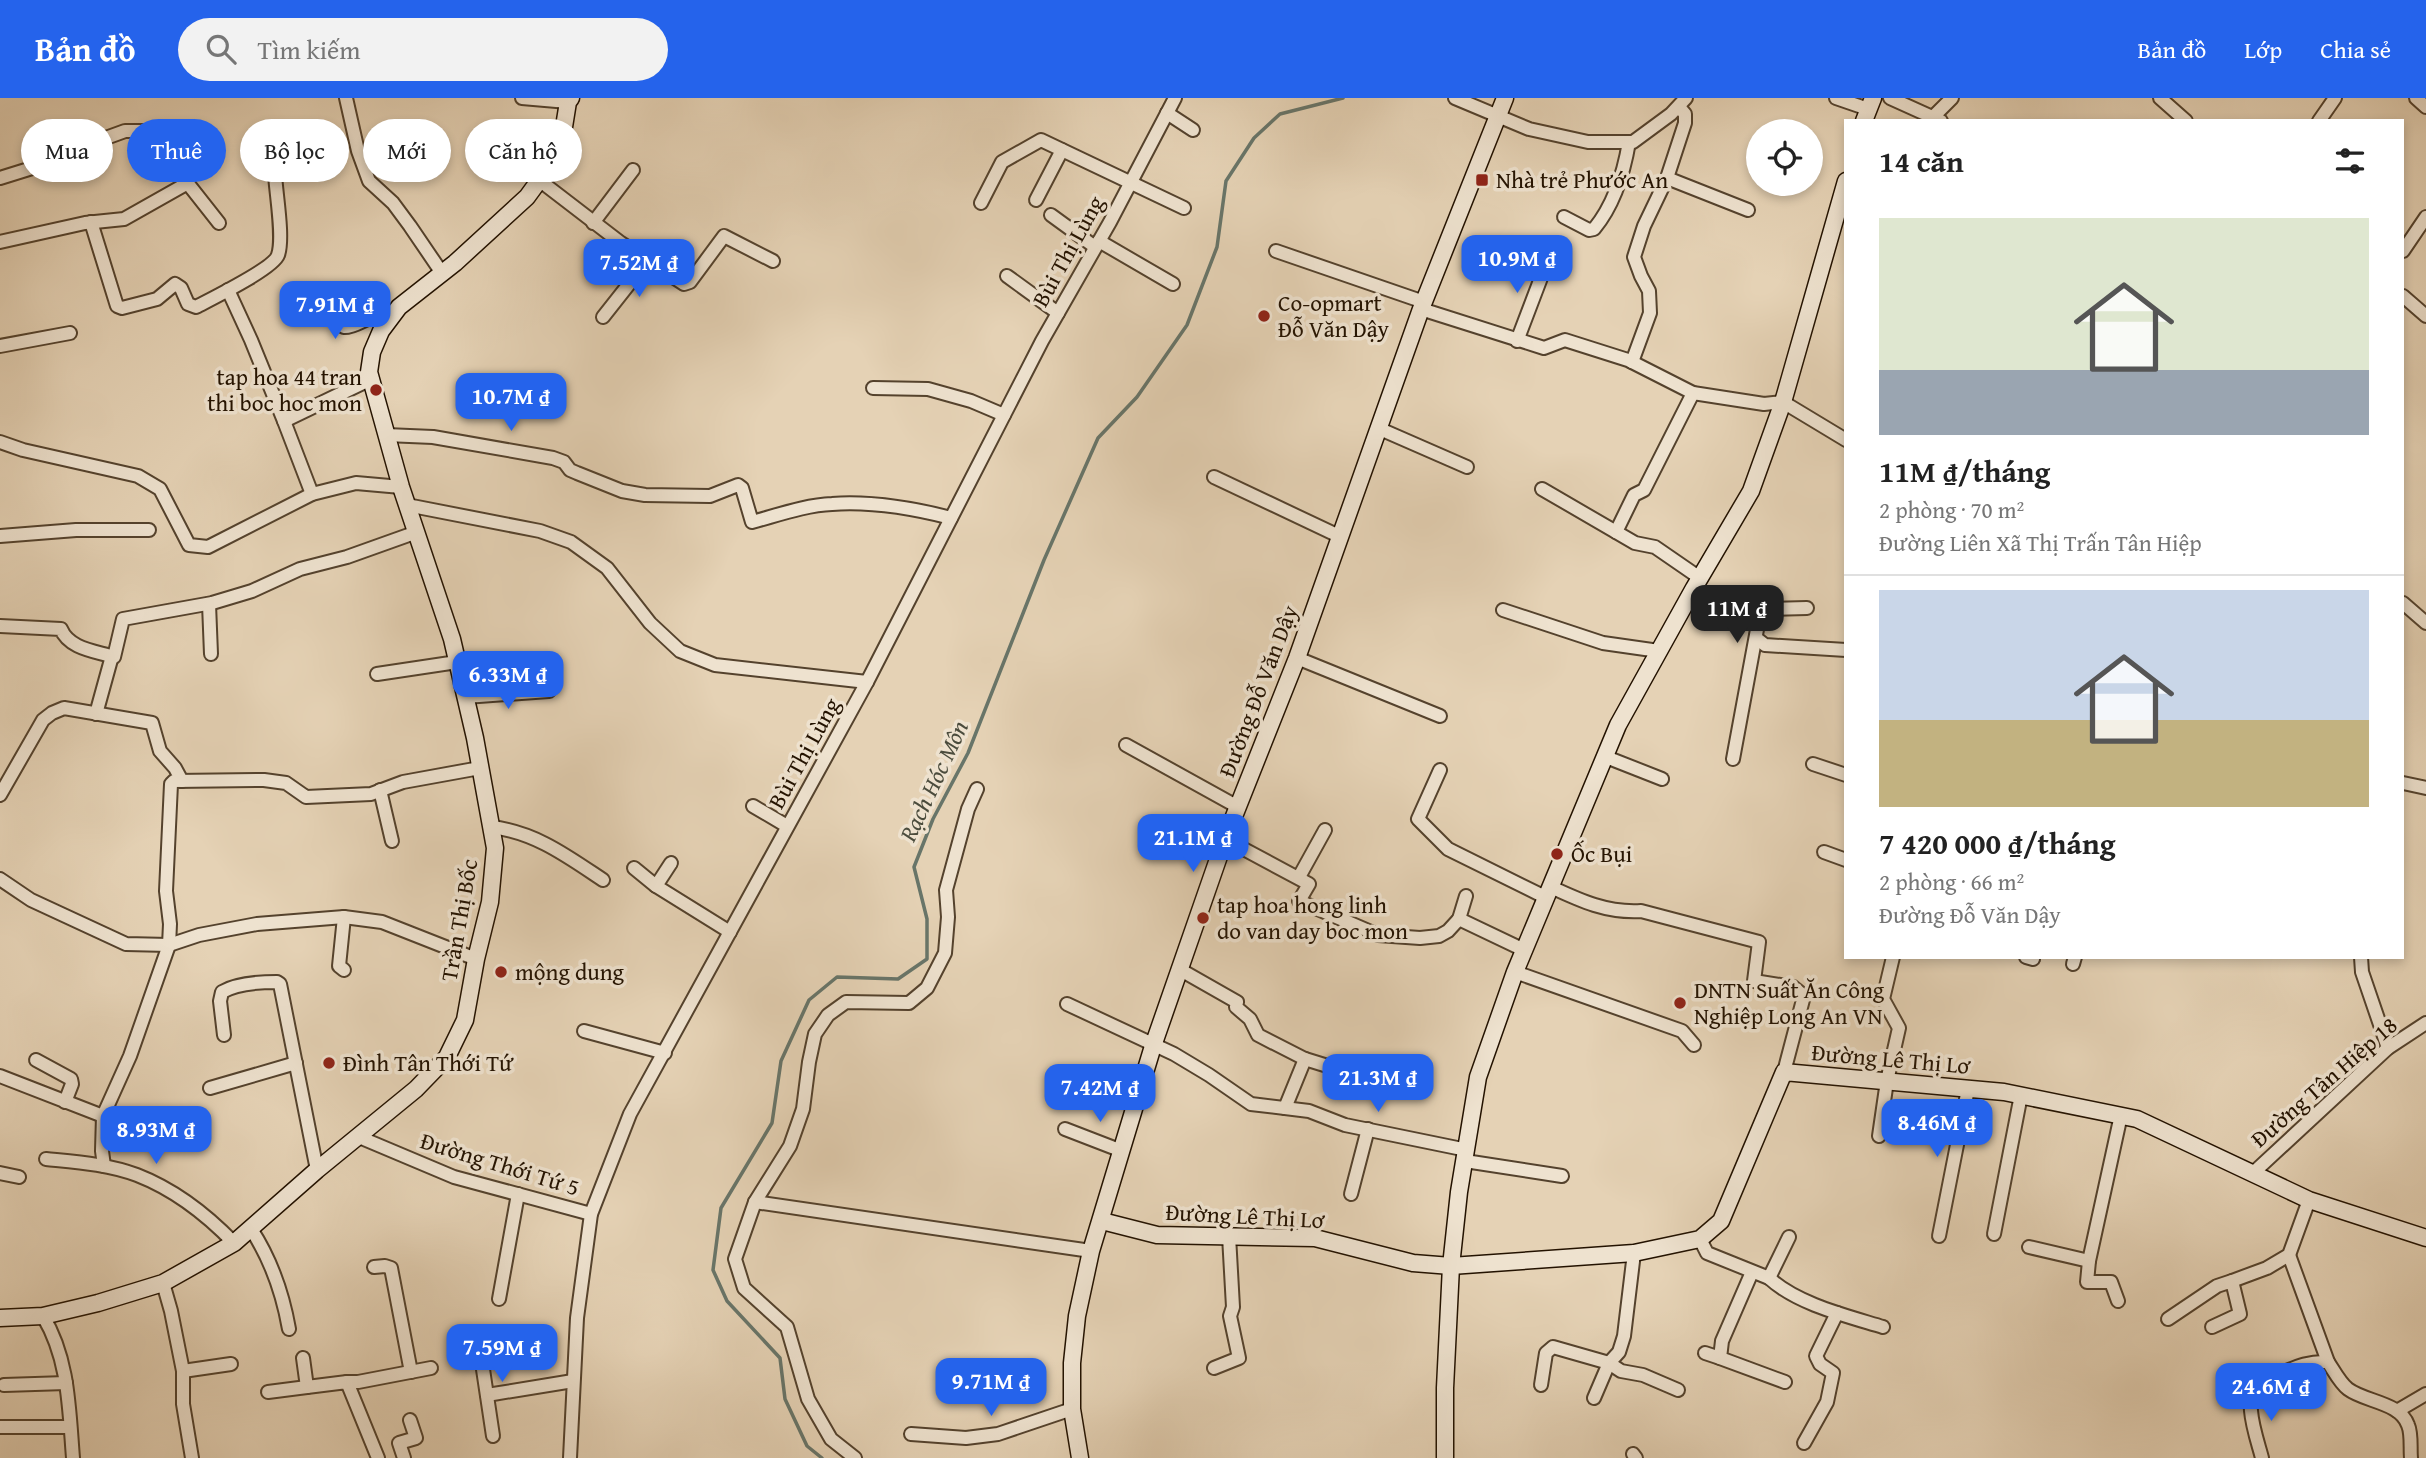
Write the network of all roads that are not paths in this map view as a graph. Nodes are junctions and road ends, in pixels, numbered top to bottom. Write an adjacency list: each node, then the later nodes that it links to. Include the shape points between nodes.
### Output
1 (346, 98): 51 (street, via 369,181 393,203)
2 (522, 98): 12 (street)
3 (1175, 98): 16 (street, Bùi Thị Lùng)
4 (1455, 98): 17 (street)
5 (1505, 98): 17 (street, Đường Đỗ Văn Dậy)
6 (1836, 98): 15 (street)
7 (1890, 98): 19 (street)
8 (1952, 98): 19 (street)
9 (2160, 98): 20 (street)
10 (2335, 98): 21 (street)
11 (2416, 98): 14 (street)
12 (568, 99): 18 (street, Trần Thị Bốc)
13 (1683, 103): 23 (street); 27 (street, via 1685,123)
14 (2426, 107)
15 (1868, 109)
16 (1167, 113): 22 (street); 32 (street, Bùi Thị Lùng)
17 (1498, 117): 23 (street, via 1588,142); 57 (street, Đường Đỗ Văn Dậy)
18 (565, 119)
19 (1937, 119)
20 (2184, 119)
21 (2320, 119)
22 (1194, 130)
23 (1629, 142): 39 (street, via 1603,219 1589,230)
24 (1062, 150): 32 (street); 34 (street); 35 (street, via 1041,140 1002,162)
25 (632, 170): 43 (street)
26 (0, 178): 31 (street, via 61,159 125,131 144,131)
27 (1667, 178): 37 (street); 65 (street, via 1634,257 1649,291 1650,313)
28 (276, 182): 54 (street, via 277,258)
29 (538, 182): 51 (street, Trần Thị Bốc, via 527,197)
30 (542, 182): 43 (street)
31 (187, 184): 41 (street, via 124,219); 42 (street)
32 (1129, 184): 36 (street); 45 (street, Bùi Thị Lùng)
33 (1844, 188): 69 (street)
34 (1037, 200)
35 (981, 203)
36 (1184, 208)
37 (1748, 210)
38 (1051, 215): 45 (street)
39 (1564, 217)
40 (2426, 217): 46 (street)
41 (91, 222): 44 (street); 54 (street, via 117,306 157,299 175,284 194,307)
42 (219, 223)
43 (593, 223): 48 (street)
44 (0, 242)
45 (1097, 244): 53 (street); 58 (street, Bùi Thị Lùng)
46 (2404, 250)
47 (1276, 251): 57 (street)
48 (648, 260): 49 (street, via 686,284 724,236); 60 (street)
49 (773, 261)
50 (1547, 262): 63 (street)
51 (442, 273): 61 (street, Trần Thị Bốc, via 399,307)
52 (1007, 276): 58 (street)
53 (1172, 284)
54 (228, 290): 71 (street)
55 (332, 295): 61 (street, via 344,327 378,315)
56 (2404, 297): 59 (street)
57 (1423, 305): 63 (street); 72 (street, Đường Đỗ Văn Dậy)
58 (1058, 313): 70 (street, Bùi Thị Lùng)
59 (2426, 316)
60 (603, 317)
61 (388, 322): 66 (street, Trần Thị Bốc, via 373,352)
62 (70, 333): 64 (street)
63 (1517, 341): 65 (street, via 1544,348 1565,340)
64 (0, 346)
65 (1632, 362): 68 (street)
66 (371, 379): 71 (street); 73 (street, Trần Thị Bốc)
67 (873, 388): 70 (street, via 928,389)
68 (1693, 393): 69 (street, via 1764,404); 85 (street, via 1644,490 1634,495)
69 (1783, 402): 74 (street); 88 (street, via 1751,491)
70 (1004, 415): 82 (street, Bùi Thị Lùng)
71 (284, 421): 80 (street)
72 (1380, 429): 76 (street); 87 (street, Đường Đỗ Văn Dậy)
73 (386, 435): 78 (street, Trần Thị Bốc); 82 (street, via 433,437 553,458 571,471 645,495 710,496 738,485 752,522 830,504 890,506)
74 (1844, 439)
75 (0, 442): 80 (street, via 138,476 160,488 189,545 196,547 208,547)
76 (1467, 467)
77 (1214, 477): 87 (street)
78 (401, 487): 80 (street, via 356,483); 81 (street, Trần Thị Bốc)
79 (1542, 489): 85 (street)
80 (312, 494)
81 (407, 505): 84 (street, Trần Thị Bốc); 104 (street, via 571,541 607,568 650,623 680,651 715,665)
82 (951, 518): 104 (street, Bùi Thị Lùng)
83 (149, 530): 86 (street)
84 (417, 531): 89 (street); 102 (street, Trần Thị Bốc)
85 (1616, 532): 88 (street, via 1655,547)
86 (0, 536)
87 (1341, 537): 101 (street, Đường Đỗ Văn Dậy)
88 (1697, 583): 94 (street, via 1756,618); 98 (street)
89 (209, 604): 99 (street); 100 (street, via 123,619)
90 (2404, 604): 93 (street)
91 (1807, 608): 94 (street, via 1773,609)
92 (1503, 610): 98 (street, via 1603,643)
93 (2426, 623)
94 (1758, 624): 96 (street)
95 (0, 626): 100 (street, via 61,629 64,638 76,645)
96 (1756, 638): 97 (street, via 1765,645); 111 (street)
97 (1844, 650)
98 (1659, 651): 110 (street, via 1618,725)
99 (211, 654)
100 (112, 656): 107 (street)
101 (1297, 658): 108 (street); 124 (street, Đường Đỗ Văn Dậy)
102 (457, 662): 103 (street); 106 (street, Trần Thị Bốc)
103 (377, 674)
104 (867, 682): 125 (street, Bùi Thị Lùng)
105 (549, 691): 106 (street)
106 (465, 697): 113 (street, Trần Thị Bốc)
107 (96, 714): 117 (street, via 152,723 160,751); 122 (street, via 64,708 43,720)
108 (1440, 716)
109 (1126, 746): 124 (street)
110 (1606, 757): 116 (street); 138 (street)
111 (1733, 759)
112 (1813, 764): 115 (street)
113 (480, 768): 121 (street); 126 (street, Trần Thị Bốc)
114 (1440, 770): 138 (street, via 1418,819 1448,849)
115 (1844, 774)
116 (1662, 779)
117 (182, 781): 121 (street, via 264,780 286,783 306,797); 143 (street, via 174,781 170,788)
118 (2404, 783): 119 (street)
119 (2426, 788)
120 (977, 789): 189 (street, via 947,890 945,953 927,988 909,1003 846,1002 828,1015 815,1034 803,1110 790,1146)
121 (380, 790): 129 (street)
122 (0, 795)
123 (753, 806): 125 (street)
124 (1238, 807): 128 (street, Đường Đỗ Văn Dậy)
125 (787, 826): 142 (street, Bùi Thị Lùng)
126 (491, 827): 136 (street, via 549,845); 145 (street, Trần Thị Bốc, via 495,849 490,902)
127 (1325, 830): 134 (street)
128 (1225, 839): 134 (street); 148 (street, Đường Đỗ Văn Dậy)
129 (391, 841)
130 (1824, 852): 131 (street)
131 (1844, 859)
132 (671, 863): 137 (street)
133 (634, 868): 137 (street)
134 (1299, 877): 141 (street, via 1309,884 1298,901 1378,935 1439,936)
135 (0, 879): 143 (street, via 31,900 126,944)
136 (603, 880)
137 (656, 886): 142 (street)
138 (1549, 893): 144 (street); 163 (street, via 1759,942 1754,981 1793,988 1804,996)
139 (1466, 896): 141 (street)
140 (344, 916): 143 (street, via 257,924); 145 (street, via 382,922); 149 (street, via 340,964)
141 (1459, 919): 144 (street)
142 (730, 932): 158 (street, Bùi Thị Lùng)
143 (169, 945): 172 (street, via 130,1056)
144 (1524, 950): 150 (street)
145 (476, 959): 176 (street, Trần Thị Bốc, via 465,1020 447,1057)
146 (1893, 959): 165 (street, via 1883,999 1899,1028)
147 (2361, 959): 157 (street)
148 (1179, 969): 156 (street, Đường Đỗ Văn Dậy); 159 (street, via 1237,1002 1236,1007 1250,1019 1258,1035)
149 (344, 970)
150 (1515, 972): 155 (street, via 1682,1031); 178 (street, via 1478,1077)
151 (1067, 1004): 156 (street)
152 (2425, 1025): 157 (street, Đường Tân Hiệp 18)
153 (584, 1031): 158 (street)
154 (224, 1035): 161 (street, via 222,992 277,982)
155 (1694, 1045)
156 (1153, 1046): 170 (street, via 1174,1054 1251,1104); 177 (street, Đường Đỗ Văn Dậy)
157 (2388, 1048): 183 (street, Đường Tân Hiệp 18)
158 (665, 1053): 190 (street, Bùi Thị Lùng, via 631,1114)
159 (1306, 1059): 162 (street); 170 (street)
160 (36, 1060): 169 (street, via 71,1079)
161 (296, 1063): 166 (street); 181 (street)
162 (1334, 1068)
163 (1784, 1072): 165 (street, Đường Lê Thị Lơ); 198 (street, Đường Lê Thị Lơ, via 1721,1221)
164 (0, 1076): 169 (street)
165 (1886, 1080): 167 (street, Đường Lê Thị Lơ); 175 (street)
166 (210, 1088)
167 (1968, 1089): 168 (street, Đường Lê Thị Lơ); 195 (street)
168 (2021, 1095): 171 (street, Đường Lê Thị Lơ); 193 (street)
169 (65, 1101): 172 (street)
170 (1285, 1108): 174 (street)
171 (2121, 1115): 183 (street, Đường Lê Thị Lơ); 204 (street)
172 (103, 1116): 180 (street)
173 (1065, 1129): 177 (street)
174 (1368, 1129): 178 (street); 187 (street)
175 (1879, 1136)
176 (359, 1137): 181 (street, Trần Thị Bốc); 186 (street, Đường Thới Tứ 5, via 453,1177)
177 (1122, 1151): 191 (street, Đường Đỗ Văn Dậy)
178 (1466, 1156): 184 (street); 205 (street)
179 (46, 1159): 180 (street)
180 (104, 1166): 199 (street, via 138,1175 180,1198)
181 (317, 1170): 192 (street, Trần Thị Bốc)
182 (0, 1173): 185 (street)
183 (2252, 1174): 188 (street, Đường Lê Thị Lơ)
184 (1562, 1176)
185 (19, 1177)
186 (518, 1194): 190 (street, Đường Thới Tứ 5); 211 (street)
187 (1351, 1194)
188 (2309, 1200): 197 (street, Đường Lê Thị Lơ); 203 (street)
189 (755, 1202): 201 (street); 256 (street, via 735,1259 744,1288 787,1327 808,1399 831,1439)
190 (591, 1214): 231 (street, Bùi Thị Lùng)
191 (1102, 1222): 194 (street, Đường Lê Thị Lơ, via 1157,1235); 201 (street, Đường Đỗ Văn Dậy)
192 (251, 1229): 199 (street, Trần Thị Bốc); 219 (street, via 276,1281)
193 (1994, 1234)
194 (1229, 1236): 205 (street, Đường Lê Thị Lơ, via 1315,1238 1413,1264); 228 (street, via 1230,1316 1239,1358)
195 (1939, 1236)
196 (1789, 1237): 208 (street)
197 (2426, 1238)
198 (1700, 1239): 202 (street, Đường Lê Thị Lơ); 207 (street, via 1707,1253)
199 (234, 1243): 210 (street, Trần Thị Bốc)
200 (2029, 1247): 204 (street)
201 (1091, 1251): 243 (street, Đường Đỗ Văn Dậy, via 1077,1316)
202 (1634, 1253): 205 (street, Đường Lê Thị Lơ); 225 (street, via 1624,1336)
203 (2290, 1255): 209 (street); 224 (street)
204 (2089, 1261): 212 (street, via 2087,1282 2111,1282)
205 (1451, 1266): 258 (street)
206 (374, 1267): 230 (street, via 391,1268)
207 (1752, 1272): 208 (street); 223 (street, via 1722,1341)
208 (1769, 1278): 213 (street)
209 (2232, 1281): 216 (street); 218 (street, via 2241,1314)
210 (163, 1283): 214 (street, Trần Thị Bốc); 229 (street)
211 (499, 1299)
212 (2118, 1301)
213 (1837, 1313): 217 (street); 250 (street, via 1816,1356 1833,1373 1829,1395)
214 (43, 1316): 215 (street, Trần Thị Bốc); 234 (street, via 60,1351)
215 (0, 1318)
216 (2168, 1319)
217 (1883, 1327)
218 (2212, 1327)
219 (289, 1329)
220 (478, 1336): 241 (street)
221 (1705, 1353): 223 (street)
222 (303, 1358): 237 (street)
223 (1720, 1358): 233 (street)
224 (2328, 1362): 244 (street, via 2346,1388); 259 (street, via 2307,1362 2260,1382 2254,1390 2250,1408)
225 (1609, 1363): 236 (street, via 1553,1347 1546,1353); 238 (street); 242 (street)
226 (231, 1364): 229 (street)
227 (430, 1368): 230 (street)
228 (1214, 1368)
229 (183, 1371): 252 (street)
230 (411, 1372): 232 (street)
231 (573, 1381): 241 (street); 255 (street, Bùi Thị Lùng)
232 (347, 1382): 237 (street); 253 (street)
233 (1785, 1382)
234 (66, 1383): 235 (street); 247 (street)
235 (4, 1385)
236 (1541, 1385)
237 (307, 1387): 239 (street)
238 (1678, 1390)
239 (268, 1392)
240 (2426, 1394): 244 (street)
241 (487, 1395): 249 (street)
242 (1594, 1398)
243 (1072, 1409): 248 (street, via 998,1434 967,1438); 257 (street, Đường Đỗ Văn Dậy)
244 (2397, 1411): 260 (street, via 2409,1426)
245 (410, 1420): 254 (street, via 416,1438 399,1443)
246 (0, 1427): 247 (street)
247 (70, 1427): 251 (street)
248 (911, 1434)
249 (493, 1436)
250 (1804, 1443)
251 (73, 1458)
252 (192, 1458)
253 (378, 1458)
254 (404, 1458)
255 (570, 1458)
256 (855, 1458)
257 (1080, 1458)
258 (1445, 1458)
259 (2262, 1458)
260 (2411, 1458)

